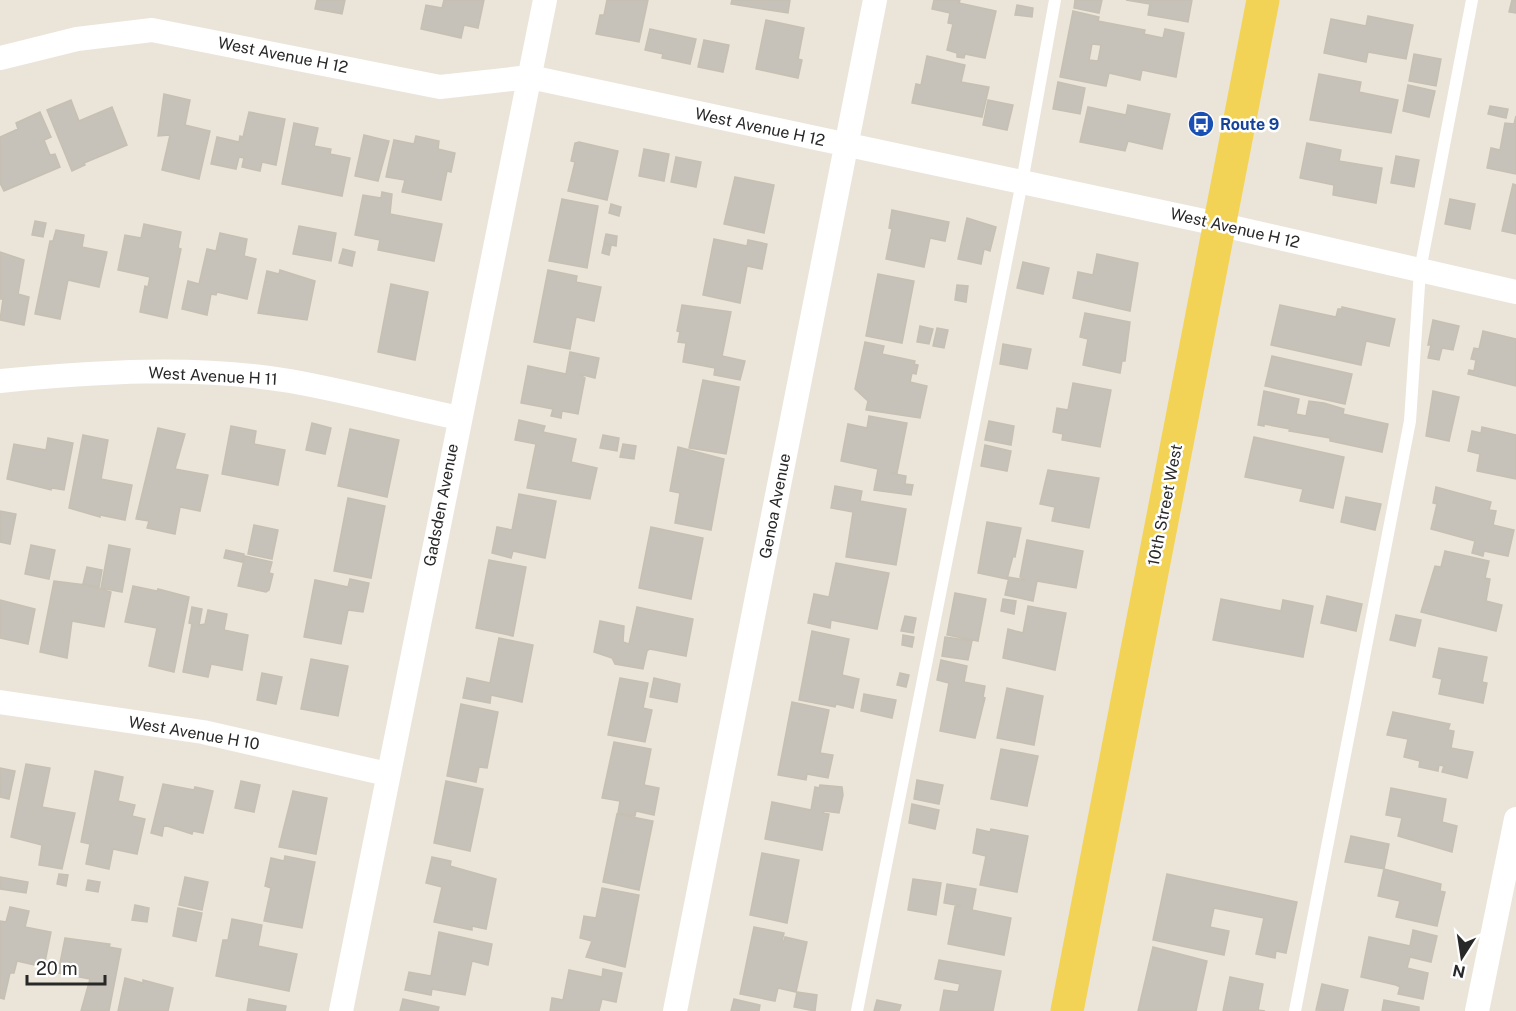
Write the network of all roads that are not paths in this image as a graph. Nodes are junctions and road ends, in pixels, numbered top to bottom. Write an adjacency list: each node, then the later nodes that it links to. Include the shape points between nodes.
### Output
1 (545, 0): 7 (street, Gadsden Avenue)
2 (875, 0): 8 (street, Genoa Avenue)
3 (1055, 0): 9 (lane)
4 (1263, 0): 10 (main road, 10th Street West)
5 (1472, 0): 11 (lane)
6 (0, 58): 7 (street, West Avenue H 12, via 77,39 152,30 440,87)
7 (530, 77): 8 (street, West Avenue H 12); 14 (street, Gadsden Avenue)
8 (847, 146): 9 (street, West Avenue H 12); 19 (street, Genoa Avenue)
9 (1022, 182): 10 (street, West Avenue H 12); 20 (lane)
10 (1218, 224): 11 (street, West Avenue H 12); 21 (main road, 10th Street West)
11 (1420, 270): 12 (street, West Avenue H 12); 22 (lane, via 1410,421)
12 (1516, 292)
13 (0, 381): 14 (street, West Avenue H 11, via 99,371 222,373 290,381)
14 (459, 418): 16 (street, Gadsden Avenue)
15 (0, 702): 16 (street, West Avenue H 10, via 203,732)
16 (387, 774): 18 (street, Gadsden Avenue)
17 (1516, 819): 23 (street)
18 (341, 1011)
19 (675, 1011)
20 (857, 1011)
21 (1067, 1011)
22 (1295, 1011)
23 (1477, 1011)

